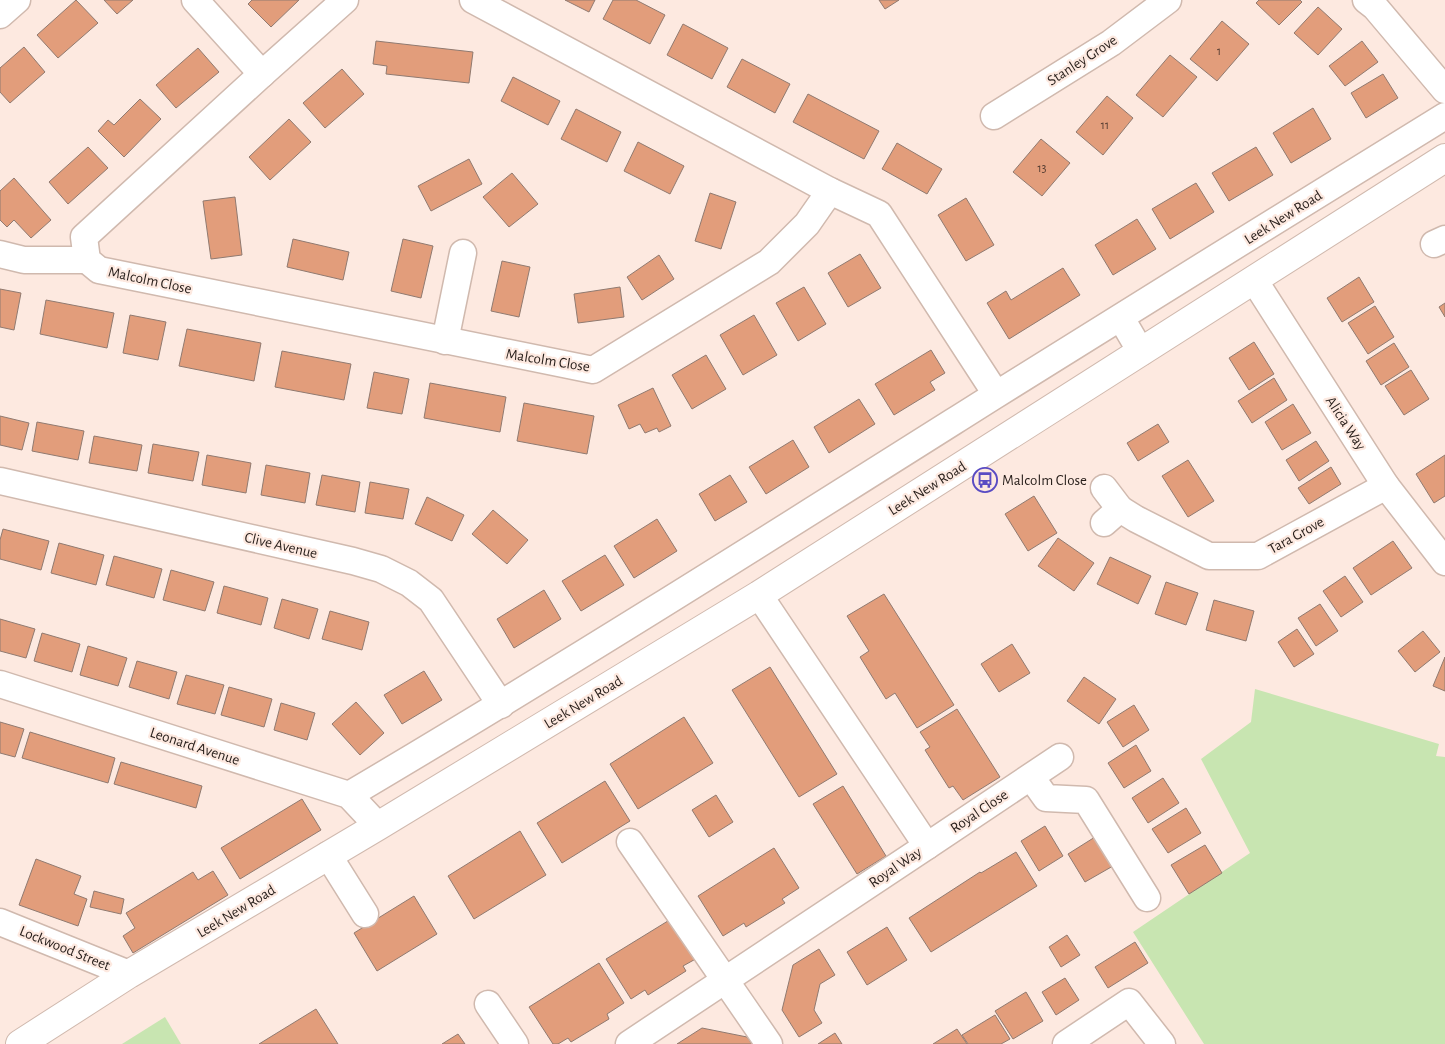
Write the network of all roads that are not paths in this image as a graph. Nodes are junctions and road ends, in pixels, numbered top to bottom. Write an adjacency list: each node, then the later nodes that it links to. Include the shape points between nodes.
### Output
1 (17, 0): 7 (street)
2 (195, 0): 8 (street)
3 (345, 0): 8 (street)
4 (473, 0): 13 (street)
5 (1168, 0): 10 (street, Stanley Grove, via 1111,43)
6 (1366, 0): 9 (street, via 1376,7)
7 (0, 15)
8 (262, 74): 16 (street, via 84,237)
9 (1445, 90)
10 (994, 116)
11 (1445, 116): 18 (street, Leek New Road)
12 (1445, 158): 17 (highway, Leek New Road)
13 (830, 191): 19 (street, Malcolm Close, via 807,224 770,262 594,370); 21 (street, via 879,214)
14 (463, 253): 19 (street)
15 (0, 254): 16 (street, via 24,260)
16 (87, 260): 19 (street, Malcolm Close, via 99,270)
17 (1254, 280): 20 (highway, Leek New Road); 23 (street, Alicia Way)
18 (1121, 318): 20 (street); 21 (street, Leek New Road)
19 (445, 341)
20 (1141, 352): 26 (highway, Leek New Road)
21 (996, 394): 28 (street, Leek New Road)
22 (0, 481): 28 (street, Clive Avenue, via 381,569 409,583 431,600)
23 (1386, 486): 24 (street, Tara Grove, via 1258,556 1209,556 1136,519 1112,516); 25 (street, Alicia Way)
24 (1104, 488)
25 (1440, 548)
26 (759, 595): 32 (highway, Leek New Road); 34 (street, Royal Way)
27 (0, 684): 31 (street, Leonard Avenue)
28 (501, 705): 31 (street, Leek New Road)
29 (1060, 757): 30 (street, Royal Close)
30 (1031, 776): 34 (street, Royal Close); 36 (street, via 1046,798 1086,800)
31 (349, 795): 32 (street, Leonard Avenue)
32 (378, 826): 35 (highway, Leek New Road)
33 (630, 842): 40 (street)
34 (927, 846): 40 (street, Royal Way)
35 (328, 855): 37 (street); 39 (highway, Leek New Road)
36 (1147, 898)
37 (365, 914)
38 (0, 922): 39 (street, Lockwood Street)
39 (129, 974): 42 (highway, Leek New Road)
40 (726, 980): 44 (street, Royal Way); 45 (street)
41 (488, 1004): 43 (street)
42 (20, 1044)
43 (515, 1044)
44 (629, 1044)
45 (769, 1044)
46 (1066, 1044): 47 (street, via 1129,1002)
47 (1162, 1044)

